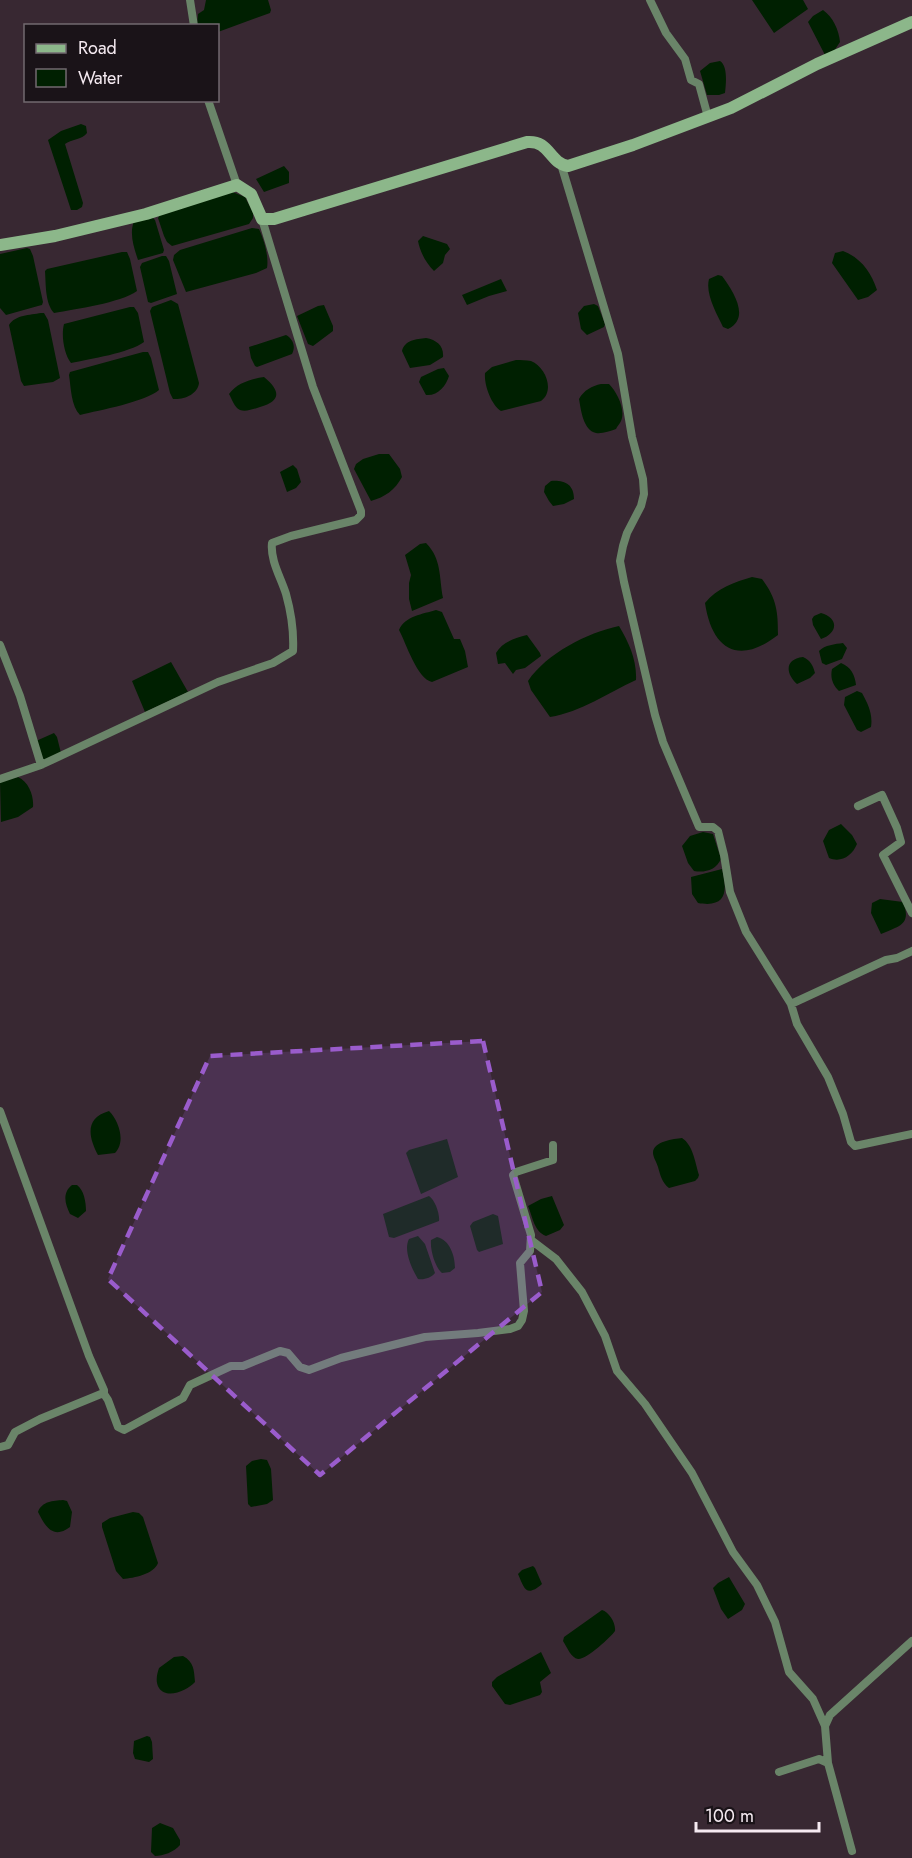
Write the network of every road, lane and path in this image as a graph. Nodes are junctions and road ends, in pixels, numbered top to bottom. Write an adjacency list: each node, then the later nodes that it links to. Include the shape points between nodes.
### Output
1 (190, 0): 4 (street)
2 (650, 0): 6 (street, via 666,33 685,59 691,80 699,84)
3 (912, 22): 6 (main road)
4 (194, 24)
5 (209, 102): 8 (street)
6 (708, 117): 7 (main road, via 597,158 568,166)
7 (561, 164): 9 (main road, via 540,143 527,142 274,219); 17 (street, via 618,354 643,479 641,506 627,533 620,561 655,715 699,827 718,831 729,892 746,932)
8 (237, 185): 9 (main road, via 251,194); 10 (main road, via 146,213)
9 (262, 219): 12 (street, via 314,387 361,515 356,520 272,543 292,629 293,651 289,655 218,682)
10 (0, 245)
11 (0, 645): 12 (street)
12 (41, 765): 13 (street)
13 (0, 779)
14 (858, 806): 15 (street, via 882,795 901,842 883,855)
15 (912, 913)
16 (912, 951): 17 (street)
17 (791, 1004): 19 (street, via 797,1024 828,1077 851,1142 855,1146)
18 (0, 1111): 22 (street)
19 (912, 1134)
20 (553, 1145): 21 (street, via 553,1160 513,1175)
21 (531, 1240): 22 (street, via 530,1251 520,1263 524,1311 518,1326 425,1337 309,1370 280,1351 243,1366 231,1366 190,1385 183,1398 124,1430 118,1427); 25 (street, via 556,1259 582,1292 605,1336 616,1371 645,1404 692,1473 733,1552 757,1585 775,1622 789,1672 813,1699)
22 (104, 1394): 23 (street, via 30,1424)
23 (0, 1448)
24 (912, 1641): 25 (street, via 830,1715)
25 (825, 1726): 26 (street)
26 (828, 1763): 27 (street, via 819,1759); 28 (street)
27 (779, 1772)
28 (852, 1851)

